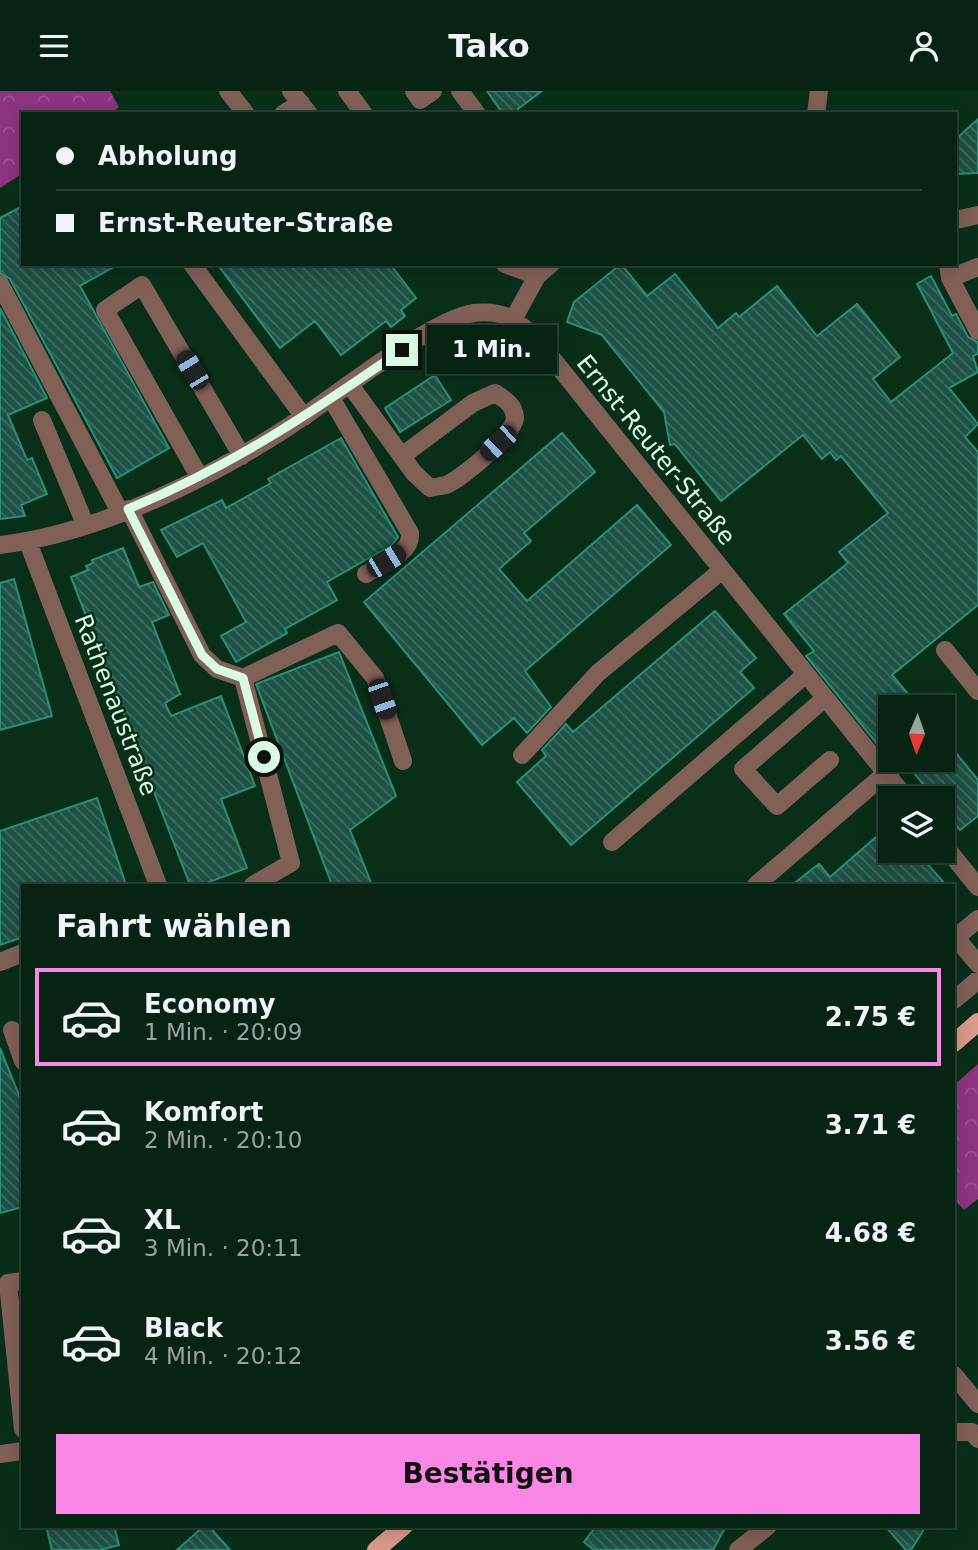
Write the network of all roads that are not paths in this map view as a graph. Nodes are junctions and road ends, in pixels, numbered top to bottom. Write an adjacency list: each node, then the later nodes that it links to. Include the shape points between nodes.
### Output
1 (228, 91): 7 (street)
2 (347, 91): 8 (street)
3 (414, 91): 4 (street, via 420,100)
4 (433, 91)
5 (460, 91): 9 (street)
6 (819, 91): 10 (street)
7 (244, 112)
8 (363, 112)
9 (476, 112)
10 (816, 112)
11 (978, 215): 12 (street)
12 (957, 220)
13 (193, 266): 23 (street)
14 (518, 266): 16 (street)
15 (978, 267): 17 (street)
16 (544, 270): 19 (street)
17 (949, 271): 20 (street)
18 (0, 284): 28 (street)
19 (514, 318): 21 (street, via 472,313 451,321); 32 (street, Ernst-Reuter-Straße, via 542,346)
20 (978, 331)
21 (350, 385): 22 (street); 26 (street)
22 (331, 398): 23 (street); 33 (street, via 410,533 406,549)
23 (304, 417): 25 (street)
24 (42, 419): 29 (street)
25 (242, 456): 27 (street); 27 (street, via 142,285 105,310)
26 (402, 456): 26 (street, via 430,488 447,484 512,430 515,417 509,402 495,393 472,403)
27 (200, 478): 28 (street)
28 (124, 510): 29 (street); 36 (street, via 202,655 217,669)
29 (85, 524): 30 (street)
30 (28, 542): 31 (street); 46 (street, Rathenaustraße)
31 (0, 545)
32 (721, 571): 35 (street, Ernst-Reuter-Straße); 39 (street, via 598,673)
33 (366, 573)
34 (945, 650): 37 (street)
35 (805, 675): 38 (street, Ernst-Reuter-Straße); 44 (street)
36 (243, 678): 41 (street, via 338,633 375,678); 47 (street, via 291,863)
37 (978, 691)
38 (824, 699): 40 (street, via 743,769 776,806); 42 (street, Ernst-Reuter-Straße)
39 (522, 755)
40 (830, 760)
41 (403, 761)
42 (887, 773): 43 (street, Ernst-Reuter-Straße); 48 (street)
43 (897, 786)
44 (612, 842)
45 (955, 858): 49 (street)
46 (158, 884)
47 (255, 884)
48 (757, 884)
49 (978, 885)
50 (978, 919): 51 (street)
51 (955, 938): 54 (street)
52 (21, 954): 53 (street)
53 (0, 962)
54 (978, 964)
55 (978, 980): 56 (street)
56 (955, 999)
57 (978, 1022): 59 (main road)
58 (12, 1030): 60 (street)
59 (955, 1042)
60 (21, 1055)
61 (21, 1281): 64 (street, via 8,1283)
62 (955, 1376): 63 (street)
63 (978, 1404)
64 (21, 1410)
65 (978, 1412): 67 (street)
66 (955, 1432): 67 (street)
67 (975, 1435)
68 (21, 1451): 69 (street)
69 (0, 1454)
70 (402, 1528): 72 (main road)
71 (766, 1528): 73 (street)
72 (376, 1550)
73 (738, 1550)

